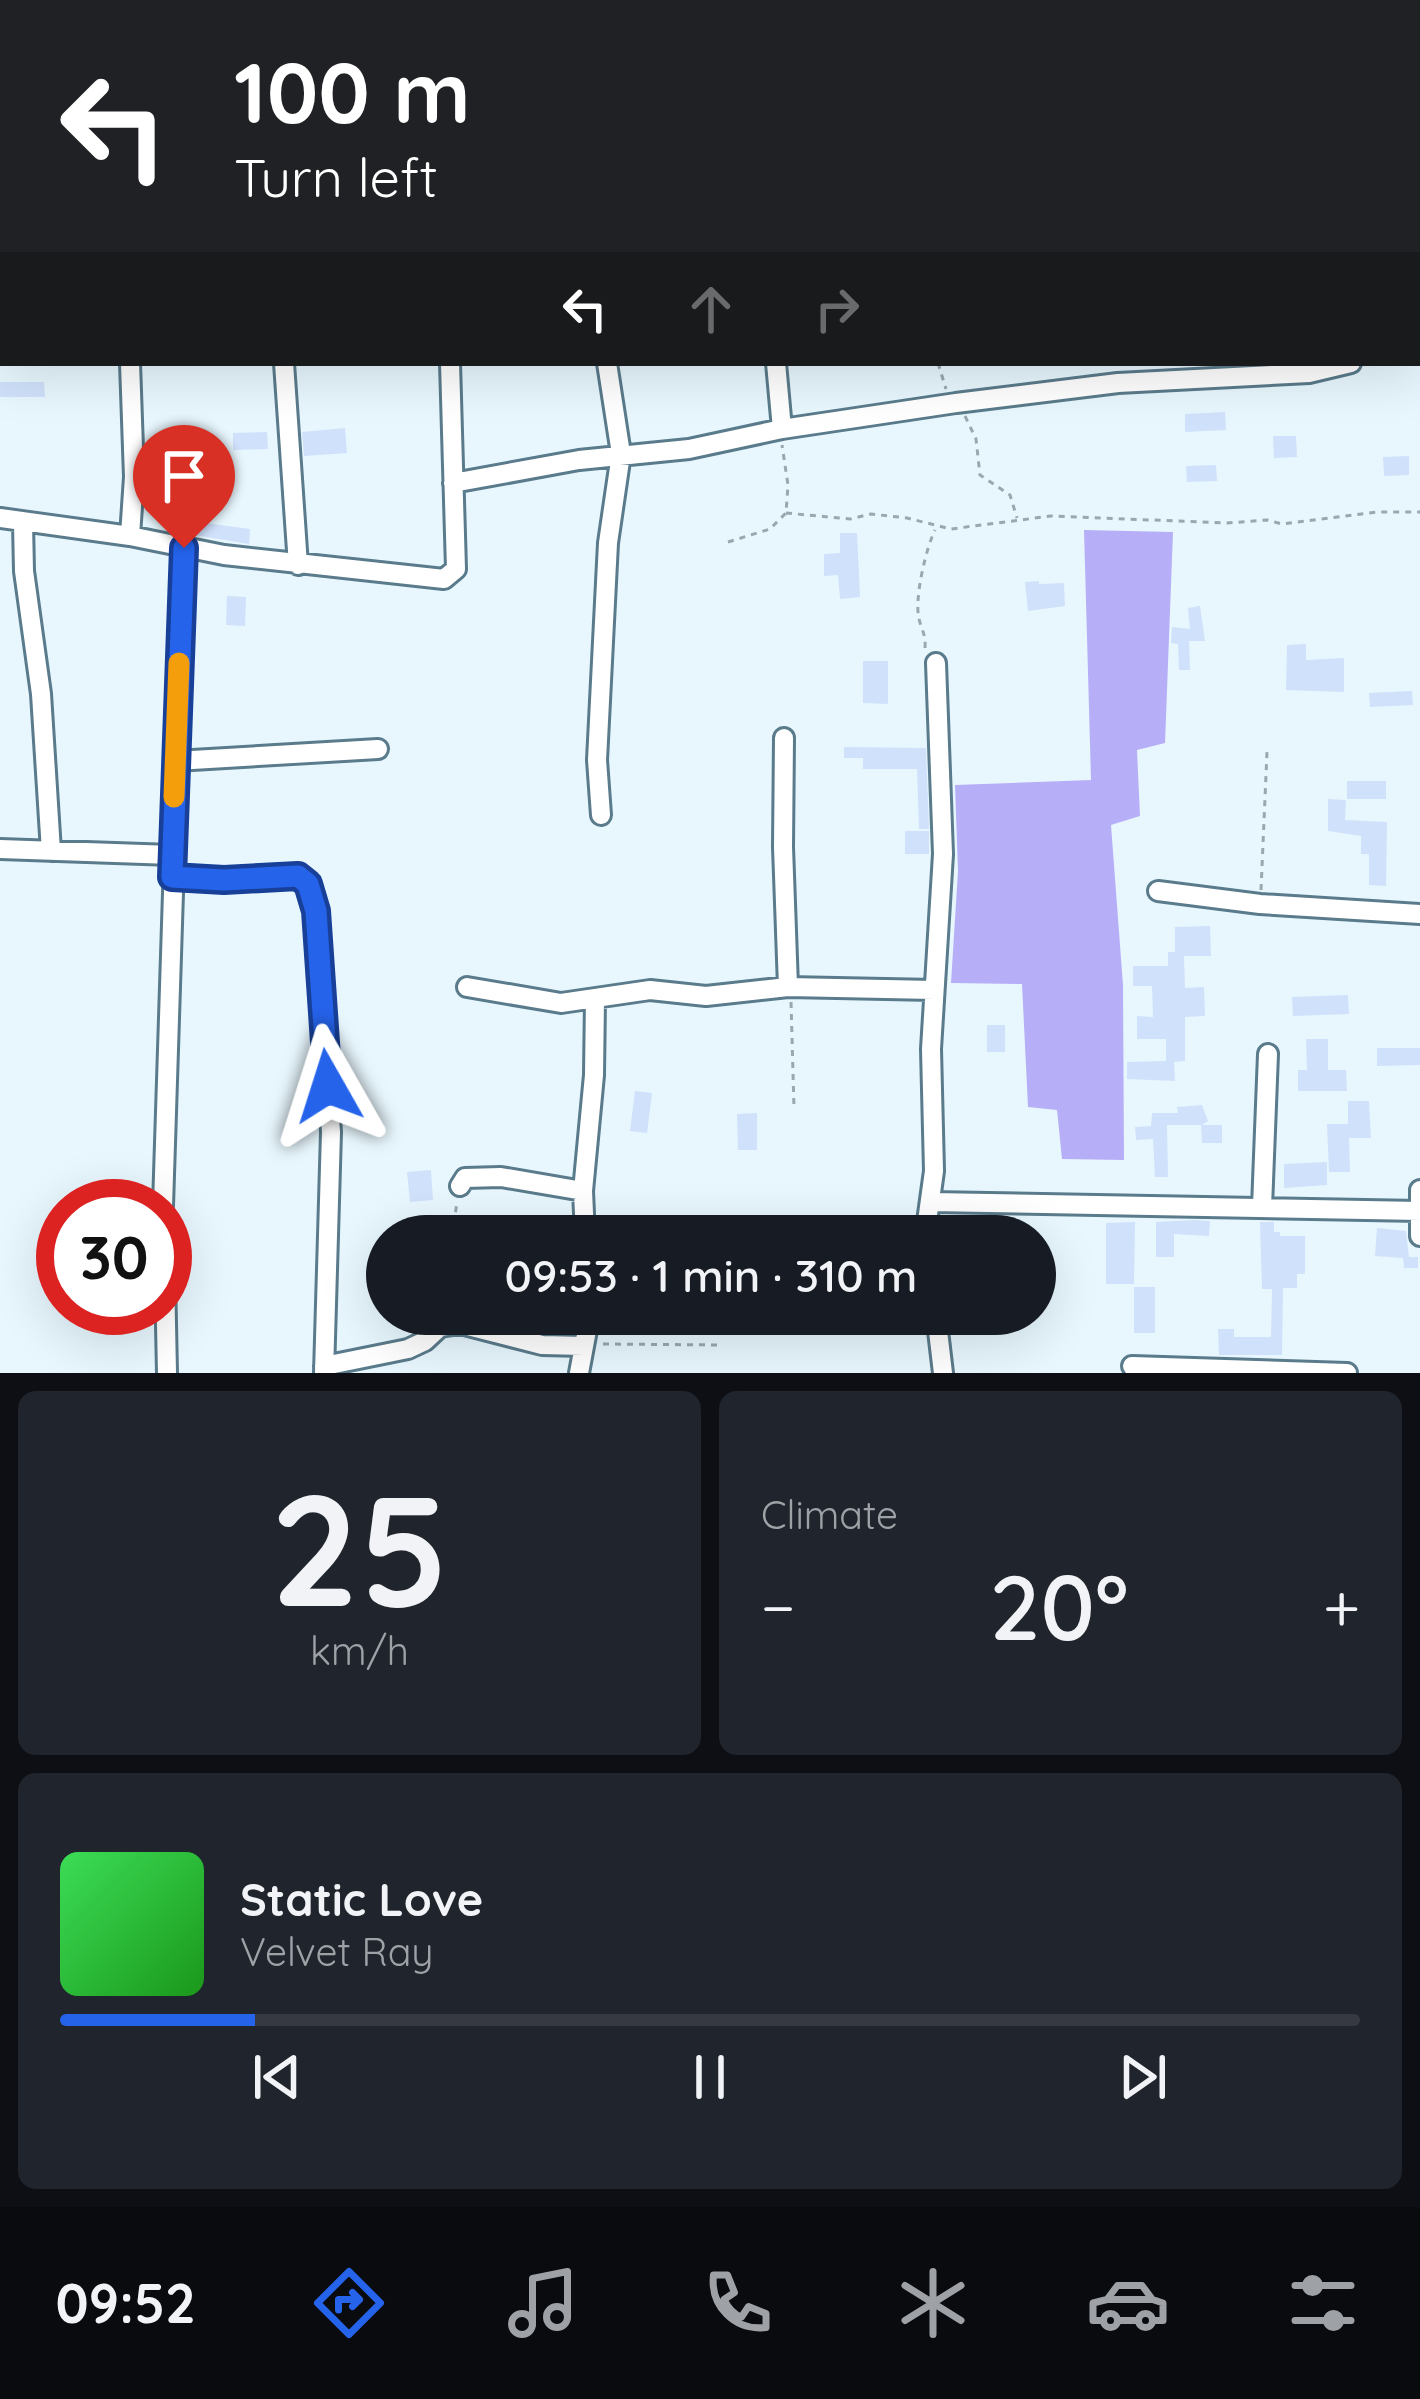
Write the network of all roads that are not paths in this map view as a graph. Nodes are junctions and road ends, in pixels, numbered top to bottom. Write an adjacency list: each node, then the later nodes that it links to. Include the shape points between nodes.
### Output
1 (130, 366): 12 (street)
2 (284, 366): 14 (street)
3 (450, 366): 9 (street)
4 (607, 366): 8 (street)
5 (776, 366): 7 (street)
6 (1338, 366): 7 (street, via 1118,383)
7 (782, 429): 8 (street)
8 (621, 454): 9 (street); 19 (street, via 608,543)
9 (453, 483): 14 (street, via 456,568 444,579)
10 (0, 518): 11 (street)
11 (22, 523): 12 (street); 21 (street)
12 (130, 536): 13 (street)
13 (184, 548): 14 (street); 18 (street)
14 (298, 565)
15 (936, 664): 28 (street, via 943,854)
16 (784, 738): 27 (street)
17 (378, 749): 18 (street)
18 (176, 761): 22 (street)
19 (601, 815)
20 (0, 848): 21 (street)
21 (51, 851): 22 (street)
22 (172, 855): 23 (street)
23 (172, 877): 31 (street); 46 (street, via 298,876 314,895 331,1132)
24 (1158, 891): 25 (street)
25 (1420, 914)
26 (467, 987): 29 (street, via 544,1003)
27 (788, 987): 28 (street); 29 (street)
28 (934, 990): 35 (street)
29 (595, 999): 34 (street)
30 (1268, 1054): 36 (street)
31 (164, 1179)
32 (460, 1186): 34 (street, via 465,1178 501,1177)
33 (1420, 1190): 37 (street)
34 (583, 1191): 38 (street)
35 (931, 1202): 36 (street); 39 (street)
36 (1262, 1207): 37 (street)
37 (1419, 1211): 40 (street)
38 (584, 1215)
39 (929, 1215)
40 (1420, 1236)
41 (166, 1335): 47 (street)
42 (586, 1335): 44 (street)
43 (938, 1335): 49 (street)
44 (584, 1346): 46 (street, via 542,1345 460,1324 440,1327 409,1349); 48 (street)
45 (1132, 1366): 50 (street)
46 (324, 1370)
47 (167, 1373)
48 (579, 1373)
49 (943, 1373)
50 (1347, 1373)

